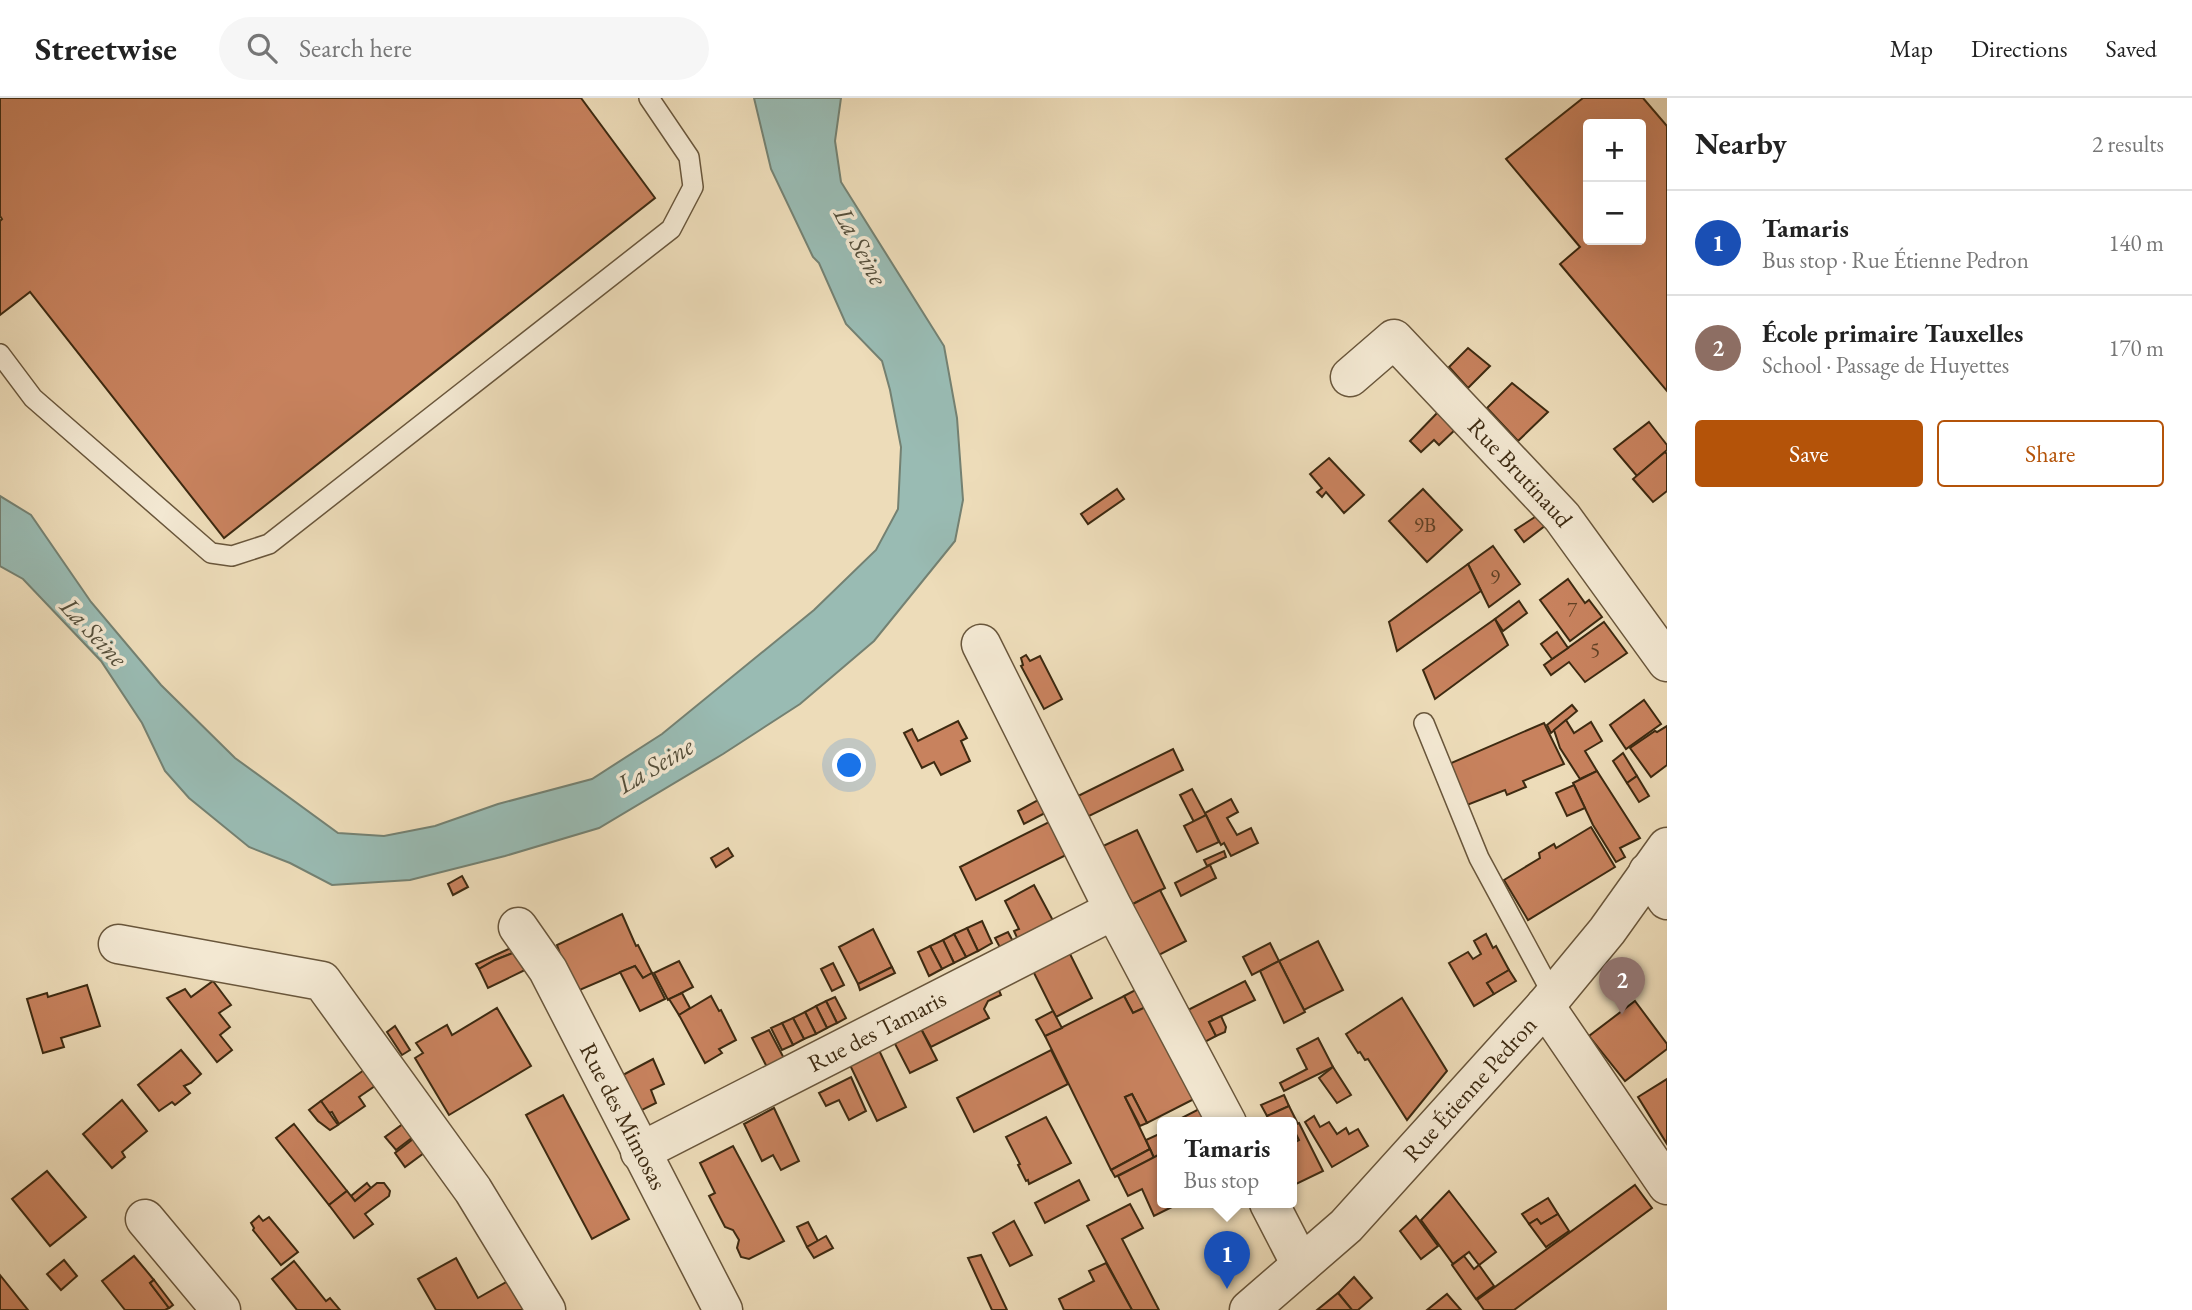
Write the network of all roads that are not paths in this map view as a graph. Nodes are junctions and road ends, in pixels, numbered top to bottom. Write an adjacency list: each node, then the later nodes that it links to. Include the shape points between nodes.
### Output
1 (649, 98): 2 (lane, via 689,157 693,187 671,229 269,544 232,556 211,553 33,398)
2 (0, 354)
3 (1350, 377): 5 (street, Rue Brutinaud, via 1394,339 1562,517)
4 (981, 644): 8 (street)
5 (1667, 662)
6 (1424, 723): 11 (lane, via 1479,859)
7 (1661, 873): 11 (street, Rue Étienne Pedron)
8 (1114, 910): 12 (street); 13 (street, Rue des Tamaris)
9 (518, 927): 13 (street, Rue des Mimosas, via 548,970)
10 (118, 944): 19 (street, via 322,981 473,1190)
11 (1549, 1001): 14 (street); 17 (street, Rue Étienne Pedron, via 1346,1226)
12 (1224, 1117)
13 (640, 1152): 20 (street, Rue des Mimosas)
14 (1667, 1185)
15 (1272, 1208): 17 (street)
16 (145, 1219): 18 (street)
17 (1301, 1265): 21 (street, Rue Étienne Pedron)
18 (221, 1310)
19 (546, 1310)
20 (723, 1310)
21 (1249, 1310)

